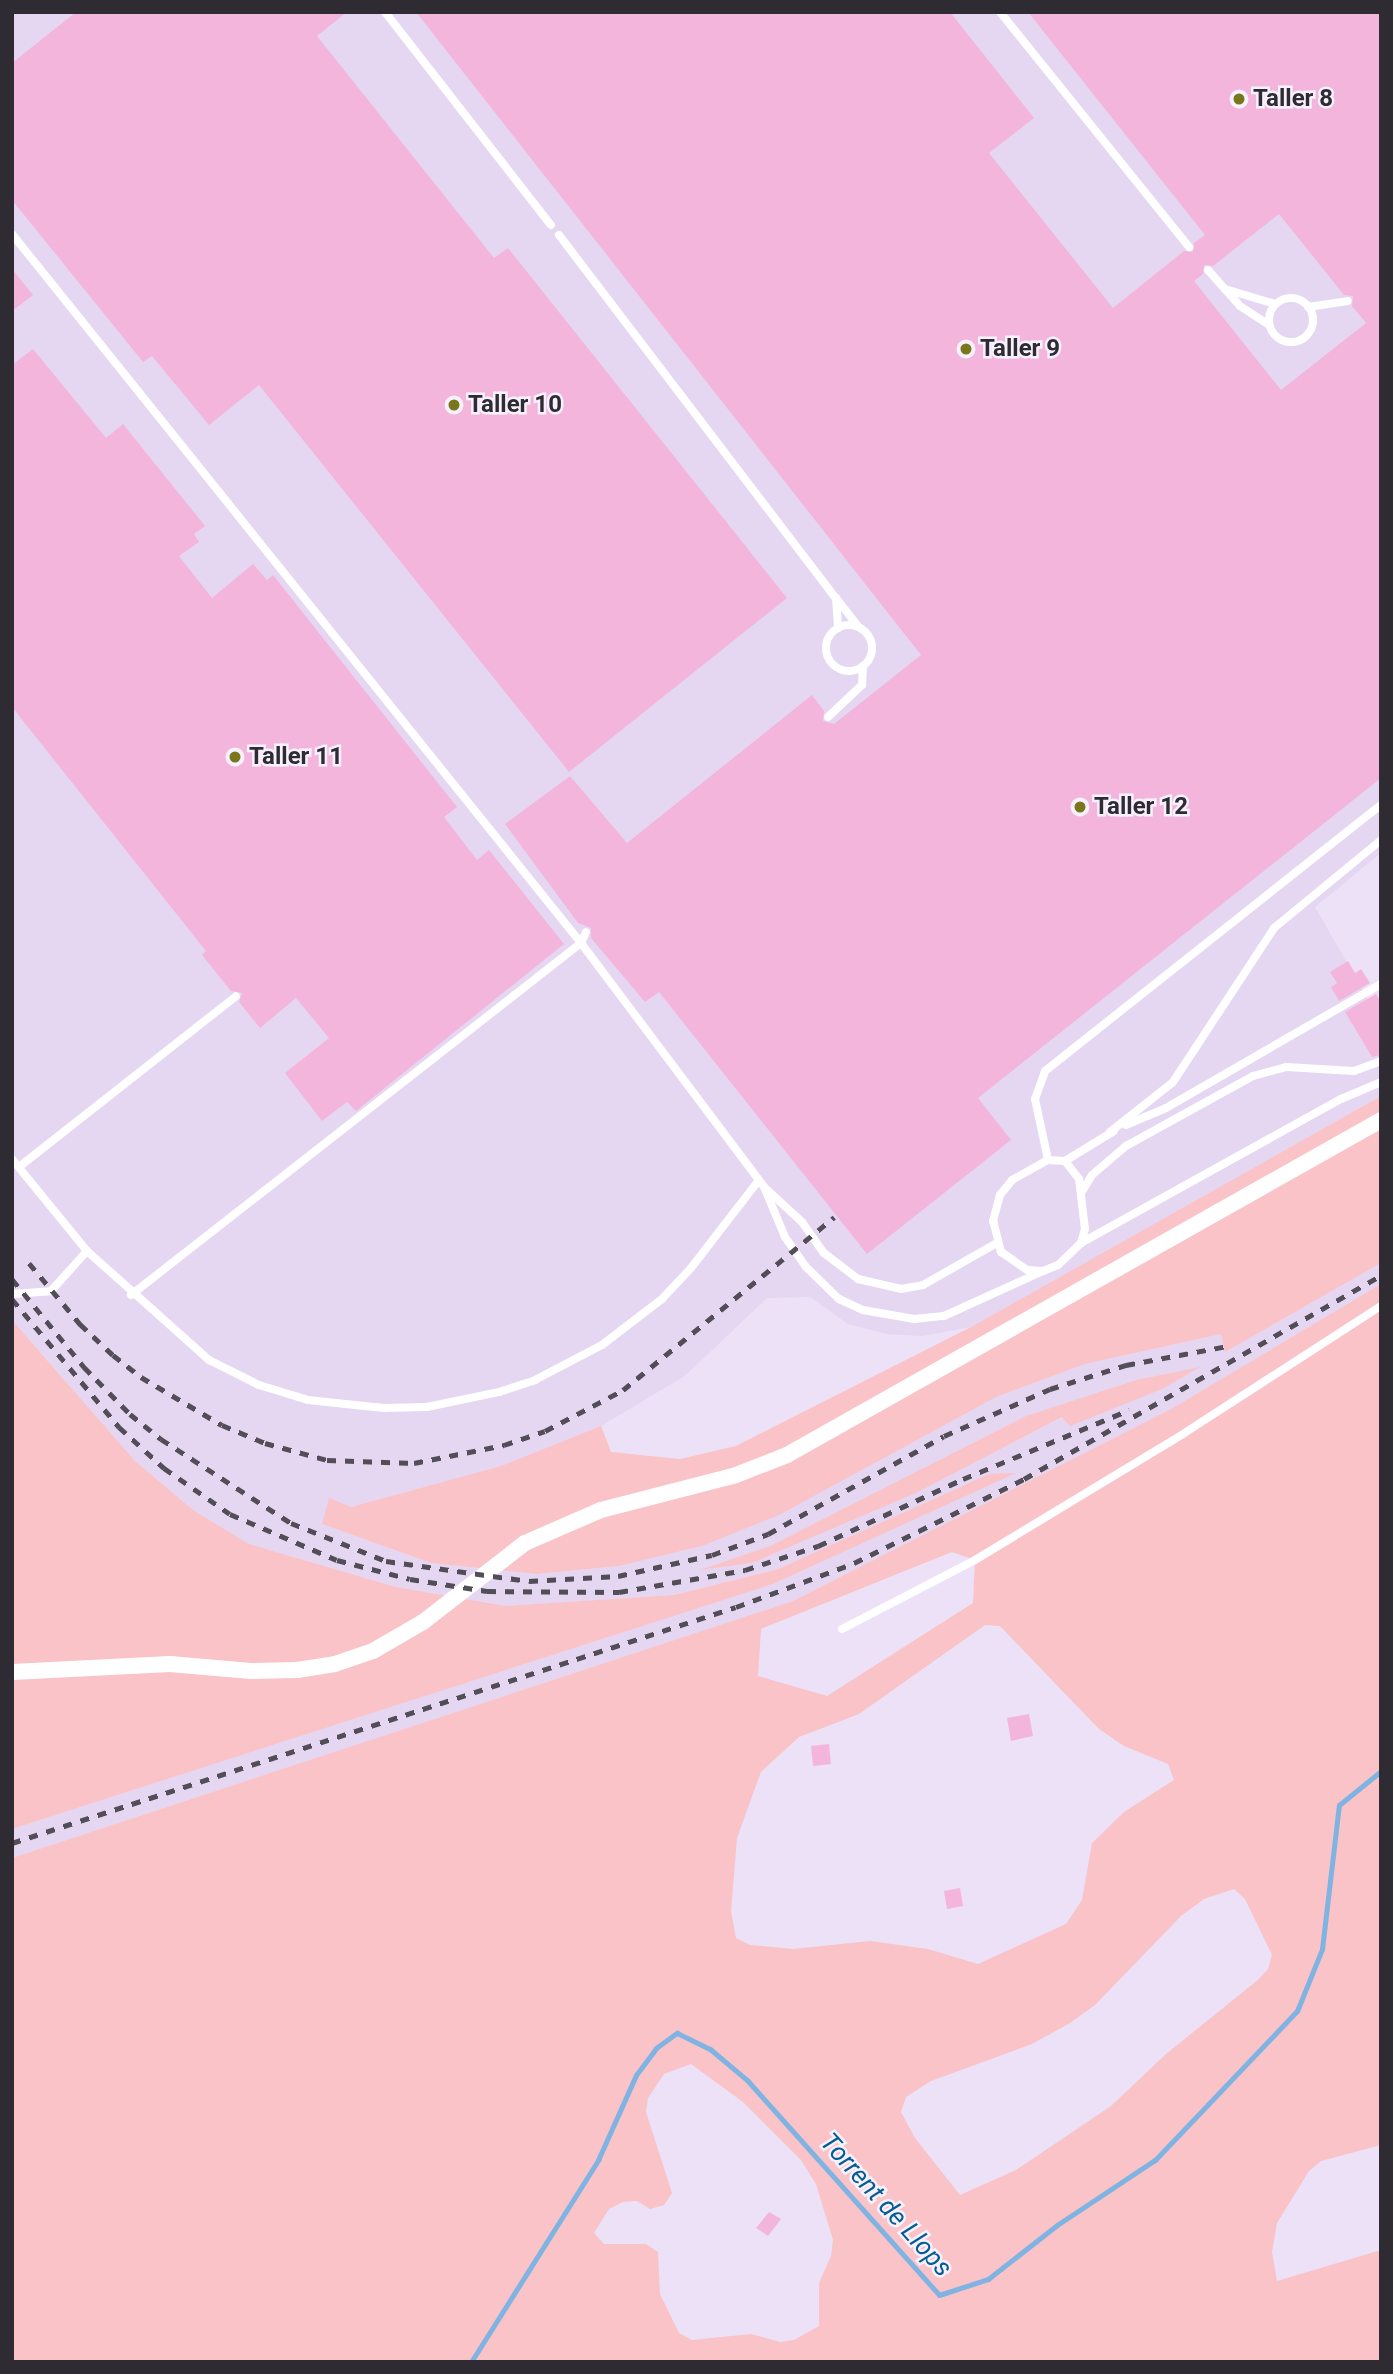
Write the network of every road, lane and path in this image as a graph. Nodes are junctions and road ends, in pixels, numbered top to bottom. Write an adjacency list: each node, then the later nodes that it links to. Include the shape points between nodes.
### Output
1 (385, 12): 3 (lane)
2 (1000, 12): 6 (lane)
3 (551, 225)
4 (12, 234): 21 (lane)
5 (559, 235): 13 (lane)
6 (1189, 247)
7 (1209, 270): 8 (lane)
8 (1225, 289): 10 (lane); 12 (lane, via 1240,306)
9 (1348, 301): 11 (lane)
10 (1275, 304): 11 (lane, via 1296,299); 12 (lane)
11 (1308, 307): 12 (lane, via 1312,321 1303,338 1282,340)
12 (1269, 325)
13 (836, 598): 14 (lane); 15 (lane)
14 (838, 628): 15 (lane); 16 (lane, via 828,640 831,662 843,670)
15 (860, 628): 16 (lane, via 872,647)
16 (863, 666): 17 (lane, via 862,685)
17 (828, 717)
18 (1381, 805): 29 (lane, via 1045,1071 1035,1099)
19 (1381, 840): 27 (lane, via 1274,928 1173,1082)
20 (586, 932): 21 (lane)
21 (581, 943): 32 (lane); 39 (lane)
22 (1381, 985): 27 (lane, via 1166,1108)
23 (236, 996): 31 (lane)
24 (1381, 1061): 33 (lane, via 1354,1071 1286,1067 1253,1076 1126,1146 1092,1175)
25 (1381, 1082): 35 (lane, via 1341,1099)
26 (1381, 1120): 42 (street, via 797,1449 736,1475 601,1510 525,1543 423,1622 373,1651 297,1670 170,1664)
27 (1110, 1132): 30 (lane)
28 (12, 1158): 31 (lane)
29 (1048, 1160): 30 (lane); 34 (lane, via 1012,1180 1000,1195 992,1221)
30 (1065, 1161): 33 (lane)
31 (19, 1167): 36 (lane)
32 (761, 1183): 34 (lane, via 802,1222 840,1269 876,1286 901,1289 923,1285); 37 (lane, via 785,1237 806,1267 839,1299 863,1310 901,1318 944,1316); 39 (lane, via 691,1268 632,1324 535,1380 427,1407 349,1407 259,1385 209,1360)
33 (1083, 1190): 35 (lane, via 1086,1229)
34 (997, 1243): 37 (lane, via 1012,1263)
35 (1081, 1243): 37 (lane, via 1058,1265)
36 (87, 1251): 38 (lane, via 48,1293); 39 (lane)
37 (1043, 1271)
38 (12, 1293)
39 (131, 1295)
40 (1381, 1306): 41 (lane, via 975,1560)
41 (842, 1629)
42 (12, 1672)

